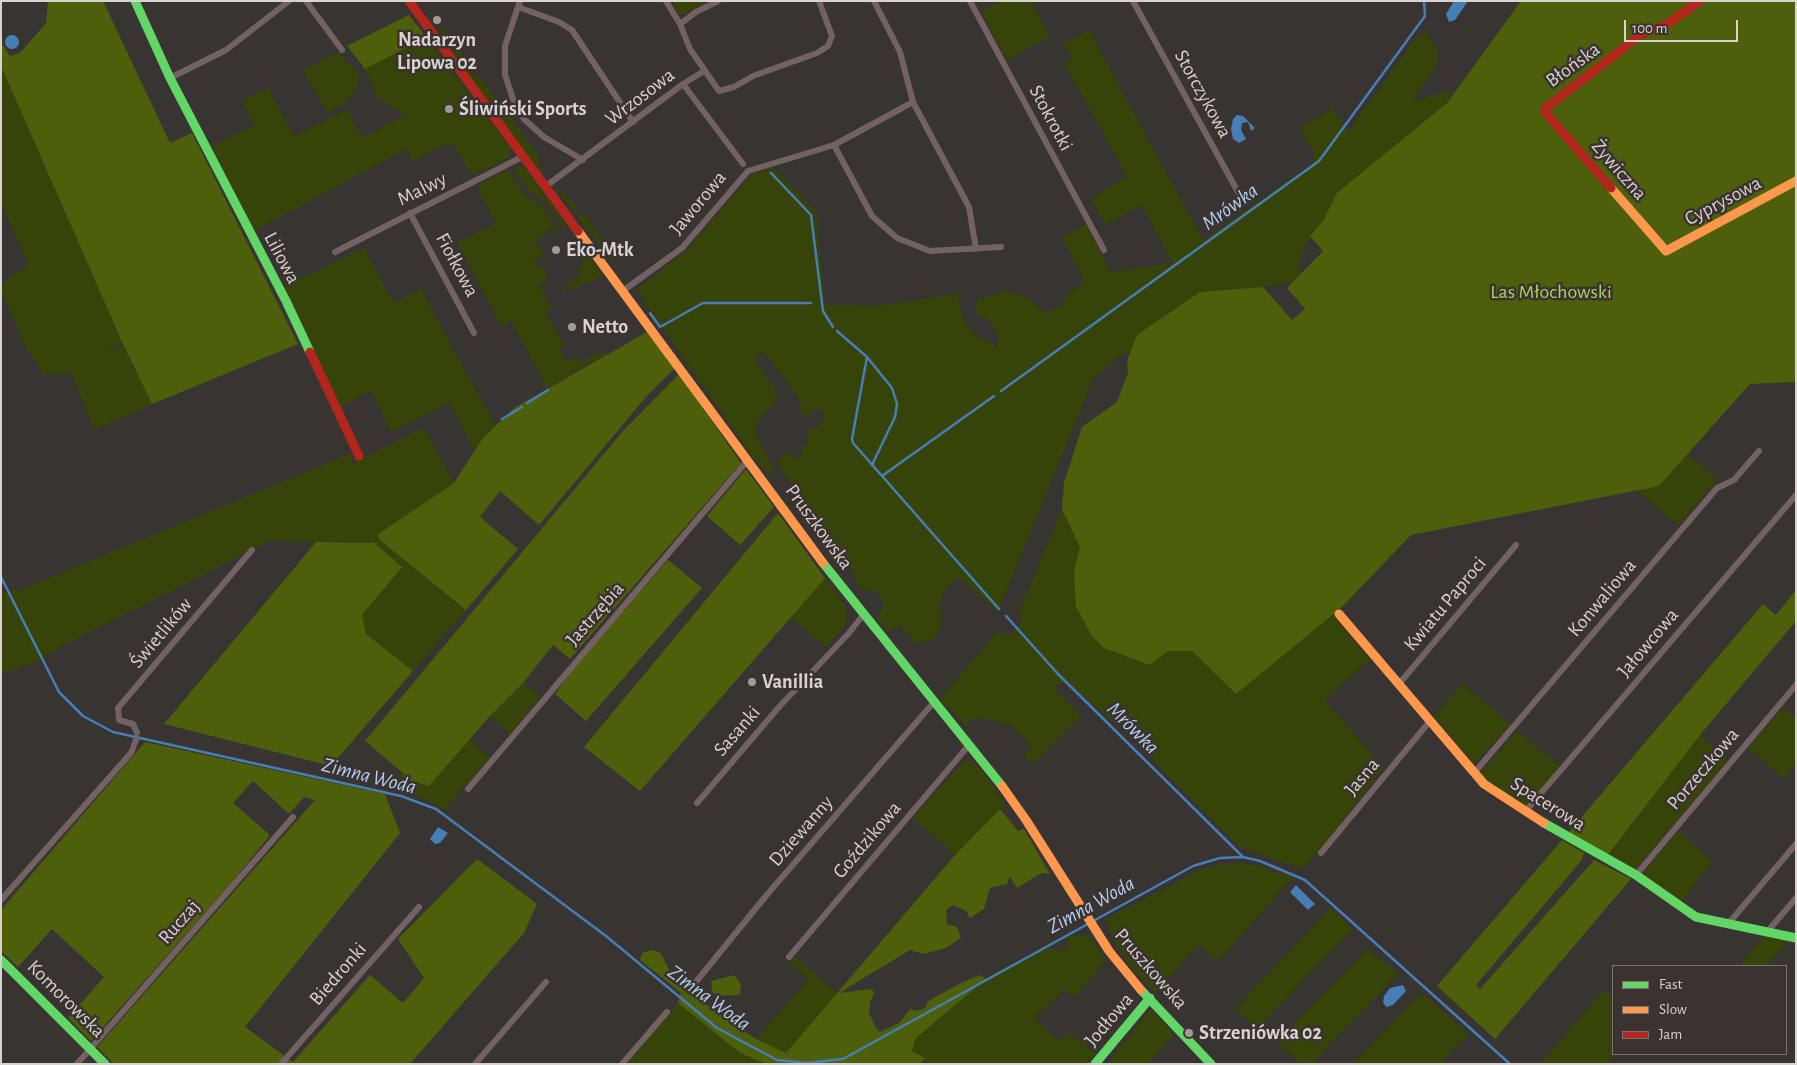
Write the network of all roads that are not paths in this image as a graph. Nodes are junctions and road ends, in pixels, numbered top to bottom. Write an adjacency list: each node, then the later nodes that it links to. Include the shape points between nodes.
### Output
1 (136, 1): 16 (street, Liliowa)
2 (289, 1): 16 (street, via 226,50)
3 (306, 1): 14 (street)
4 (409, 1): 22 (street, Pruszkowska)
5 (666, 1): 13 (street)
6 (718, 1): 13 (street)
7 (819, 1): 15 (street, via 832,36 828,46 817,53 719,91)
8 (874, 1): 18 (street, via 900,52)
9 (970, 1): 31 (street, Stokrotki)
10 (1133, 1): 27 (street, Storczykowa)
11 (1700, 1): 19 (street, Błońska, via 1667,24 1643,33 1554,100)
12 (519, 4): 20 (street, via 572,30); 23 (street, via 505,46 505,75 513,99 524,119 544,137)
13 (680, 24): 15 (street)
14 (342, 50)
15 (704, 71): 17 (street, Wrzosowa)
16 (170, 78): 37 (street, Liliowa, via 286,302)
17 (683, 84): 20 (street, Wrzosowa); 24 (street, Jaworowa)
18 (913, 102): 21 (street, Jaworowa); 30 (street, via 969,207)
19 (1545, 112): 32 (street, Żywiczna)
20 (633, 122): 23 (street, Wrzosowa)
21 (834, 145): 30 (street, via 872,216 889,233 930,251); 34 (street, Jaworowa, via 748,171 682,248)
22 (524, 156): 26 (street, Pruszkowska); 28 (street, Malwy)
23 (583, 160): 26 (street, Wrzosowa)
24 (743, 164)
25 (1796, 181): 32 (street, Cyprysowa)
26 (546, 186): 34 (street, Pruszkowska)
27 (1244, 203)
28 (410, 212): 33 (street, Malwy); 35 (street, Fiołkowa)
29 (1001, 247): 30 (street)
30 (976, 249)
31 (1104, 250)
32 (1666, 251)
33 (335, 252)
34 (624, 290): 38 (street, Pruszkowska)
35 (474, 333)
36 (1759, 451): 51 (street, Konwaliowa, via 1734,480 1717,488)
37 (359, 456)
38 (748, 460): 42 (street, Pruszkowska); 52 (street, Jastrzębia)
39 (1796, 494): 54 (street, Jałowcowa)
40 (1516, 545): 44 (street, Kwiatu Paproci)
41 (252, 550): 48 (street, Świetlików, via 118,708 118,720 133,724)
42 (863, 614): 46 (street, Pruszkowska); 53 (street, Sasanki)
43 (1340, 614): 44 (street, Spacerowa)
44 (1399, 684): 47 (street, Spacerowa)
45 (1796, 685): 58 (street, Porzeczkowa)
46 (934, 702): 50 (street, Pruszkowska); 68 (street, Dziewanny)
47 (1429, 722): 51 (street, Spacerowa); 57 (street, Jasna)
48 (137, 733)
49 (136, 740): 60 (street, via 131,753)
50 (969, 745): 65 (street, Goździkowa); 69 (street, Pruszkowska, via 1015,804 1089,923 1123,970)
51 (1474, 773): 54 (street, Spacerowa, via 1484,784)
52 (468, 789)
53 (696, 803)
54 (1525, 812): 58 (street, Spacerowa)
55 (293, 818): 71 (street, Ruczaj)
56 (1796, 844): 62 (street)
57 (1320, 853)
58 (1636, 875): 62 (street, Spacerowa, via 1696,917)
59 (1796, 898): 63 (street)
60 (1, 900)
61 (419, 906): 74 (street, Biedronki)
62 (1728, 924): 63 (street, Spacerowa)
63 (1767, 932): 64 (street, Spacerowa)
64 (1796, 938)
65 (789, 957)
66 (1, 960): 71 (street, Komorowska)
67 (546, 982): 75 (street)
68 (695, 983)
69 (1150, 998): 77 (street, Jodłowa); 78 (street, Pruszkowska)
70 (667, 1012): 76 (street)
71 (90, 1048): 72 (street, Ruczaj); 73 (street, Komorowska)
72 (77, 1064)
73 (105, 1064)
74 (281, 1064)
75 (475, 1064)
76 (622, 1064)
77 (1095, 1064)
78 (1211, 1064)

